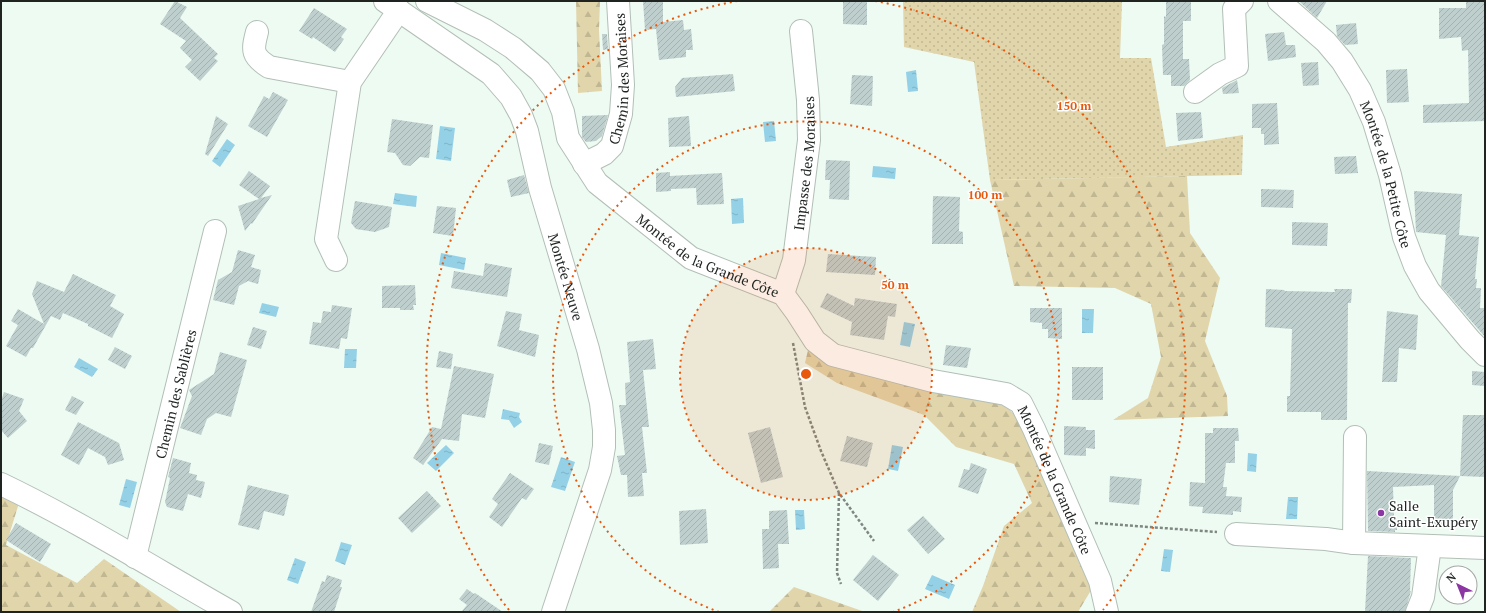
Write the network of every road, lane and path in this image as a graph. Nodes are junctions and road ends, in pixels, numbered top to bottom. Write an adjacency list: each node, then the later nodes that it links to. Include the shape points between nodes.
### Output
1 (427, 1): 10 (street, Montée de la Grande Côte, via 485,30 513,48 540,71 554,90 563,112 568,138)
2 (618, 1): 10 (street, Chemin des Moraises, via 623,85 621,114 612,146)
3 (1242, 1): 9 (street, via 1234,9 1237,66 1220,74)
4 (1279, 1): 15 (street, Montée de la Petite Côte, via 1326,42 1342,61 1360,90 1374,122 1404,236 1415,266 1429,291)
5 (392, 6): 8 (street); 28 (street, Montée Neuve, via 491,74 515,103 527,131 540,188 588,350 601,403 604,447 600,470)
6 (801, 31): 13 (street, Impasse des Moraises, via 809,140 794,260)
7 (257, 32): 8 (street, via 253,46 255,54 258,60 269,67)
8 (350, 82): 12 (street, via 326,239)
9 (1195, 92)
10 (587, 168): 13 (street, Montée de la Grande Côte, via 597,183 691,258)
11 (215, 231): 25 (street, Chemin des Sablières)
12 (336, 260)
13 (783, 294): 19 (street, Montée de la Grande Côte, via 815,341 833,355 933,381 1006,394 1021,403)
14 (792, 339): 18 (path, via 805,407)
15 (1485, 355)
16 (1355, 437): 22 (street)
17 (1, 484): 25 (street, via 74,521)
18 (839, 493): 21 (path); 26 (path, via 837,573)
19 (1075, 521): 20 (path); 29 (street, Montée de la Grande Côte, via 1100,581)
20 (1236, 534): 22 (street)
21 (874, 541)
22 (1354, 543): 23 (street)
23 (1430, 546): 24 (street); 30 (street, via 1423,597)
24 (1485, 548)
25 (135, 558): 27 (street)
26 (841, 584)
27 (231, 612)
28 (553, 612)
29 (1107, 612)
30 (1417, 612)

